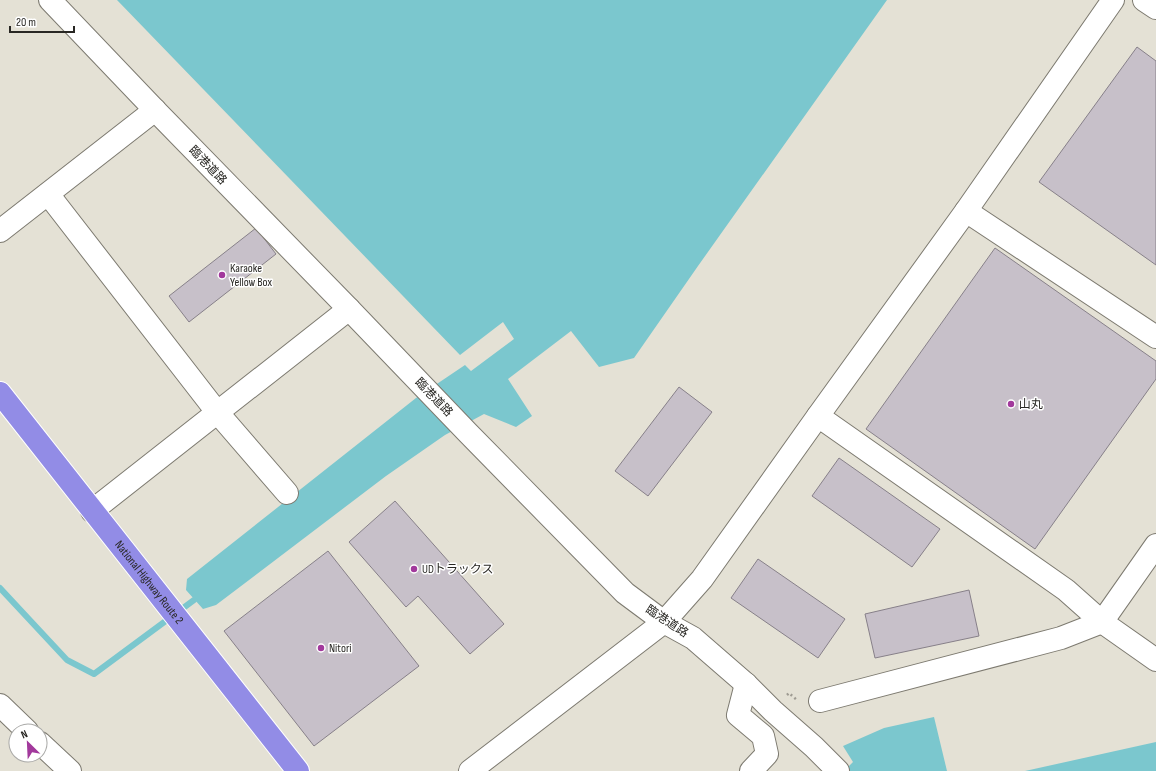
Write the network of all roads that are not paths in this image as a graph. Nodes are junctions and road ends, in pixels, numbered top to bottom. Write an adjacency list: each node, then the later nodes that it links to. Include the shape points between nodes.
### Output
1 (50, 0): 5 (street, 臨港道路)
2 (1113, 0): 7 (street)
3 (1144, 0): 4 (street)
4 (1156, 8)
5 (155, 110): 6 (street); 9 (street, 臨港道路)
6 (48, 194): 8 (street); 12 (street)
7 (966, 211): 10 (street); 13 (street)
8 (0, 231)
9 (349, 309): 12 (street); 17 (street, 臨港道路, via 625,593)
10 (1156, 338)
11 (0, 392): 15 (highway, National Highway Route 2)
12 (217, 412): 14 (street); 15 (street)
13 (818, 416): 17 (street, via 702,579); 18 (street, via 1066,590)
14 (287, 493)
15 (92, 511): 26 (highway, National Highway Route 2)
16 (1156, 545): 18 (street)
17 (664, 622): 20 (street, 臨港道路, via 693,638); 27 (street)
18 (1102, 622): 19 (street); 21 (street, via 1061,638)
19 (1156, 660)
20 (746, 684): 28 (street, via 738,715 763,736 767,754); 29 (street, 臨港道路)
21 (820, 702)
22 (0, 705): 23 (street)
23 (19, 723)
24 (48, 750): 25 (street)
25 (70, 771)
26 (298, 771)
27 (470, 771)
28 (751, 771)
29 (838, 771)

